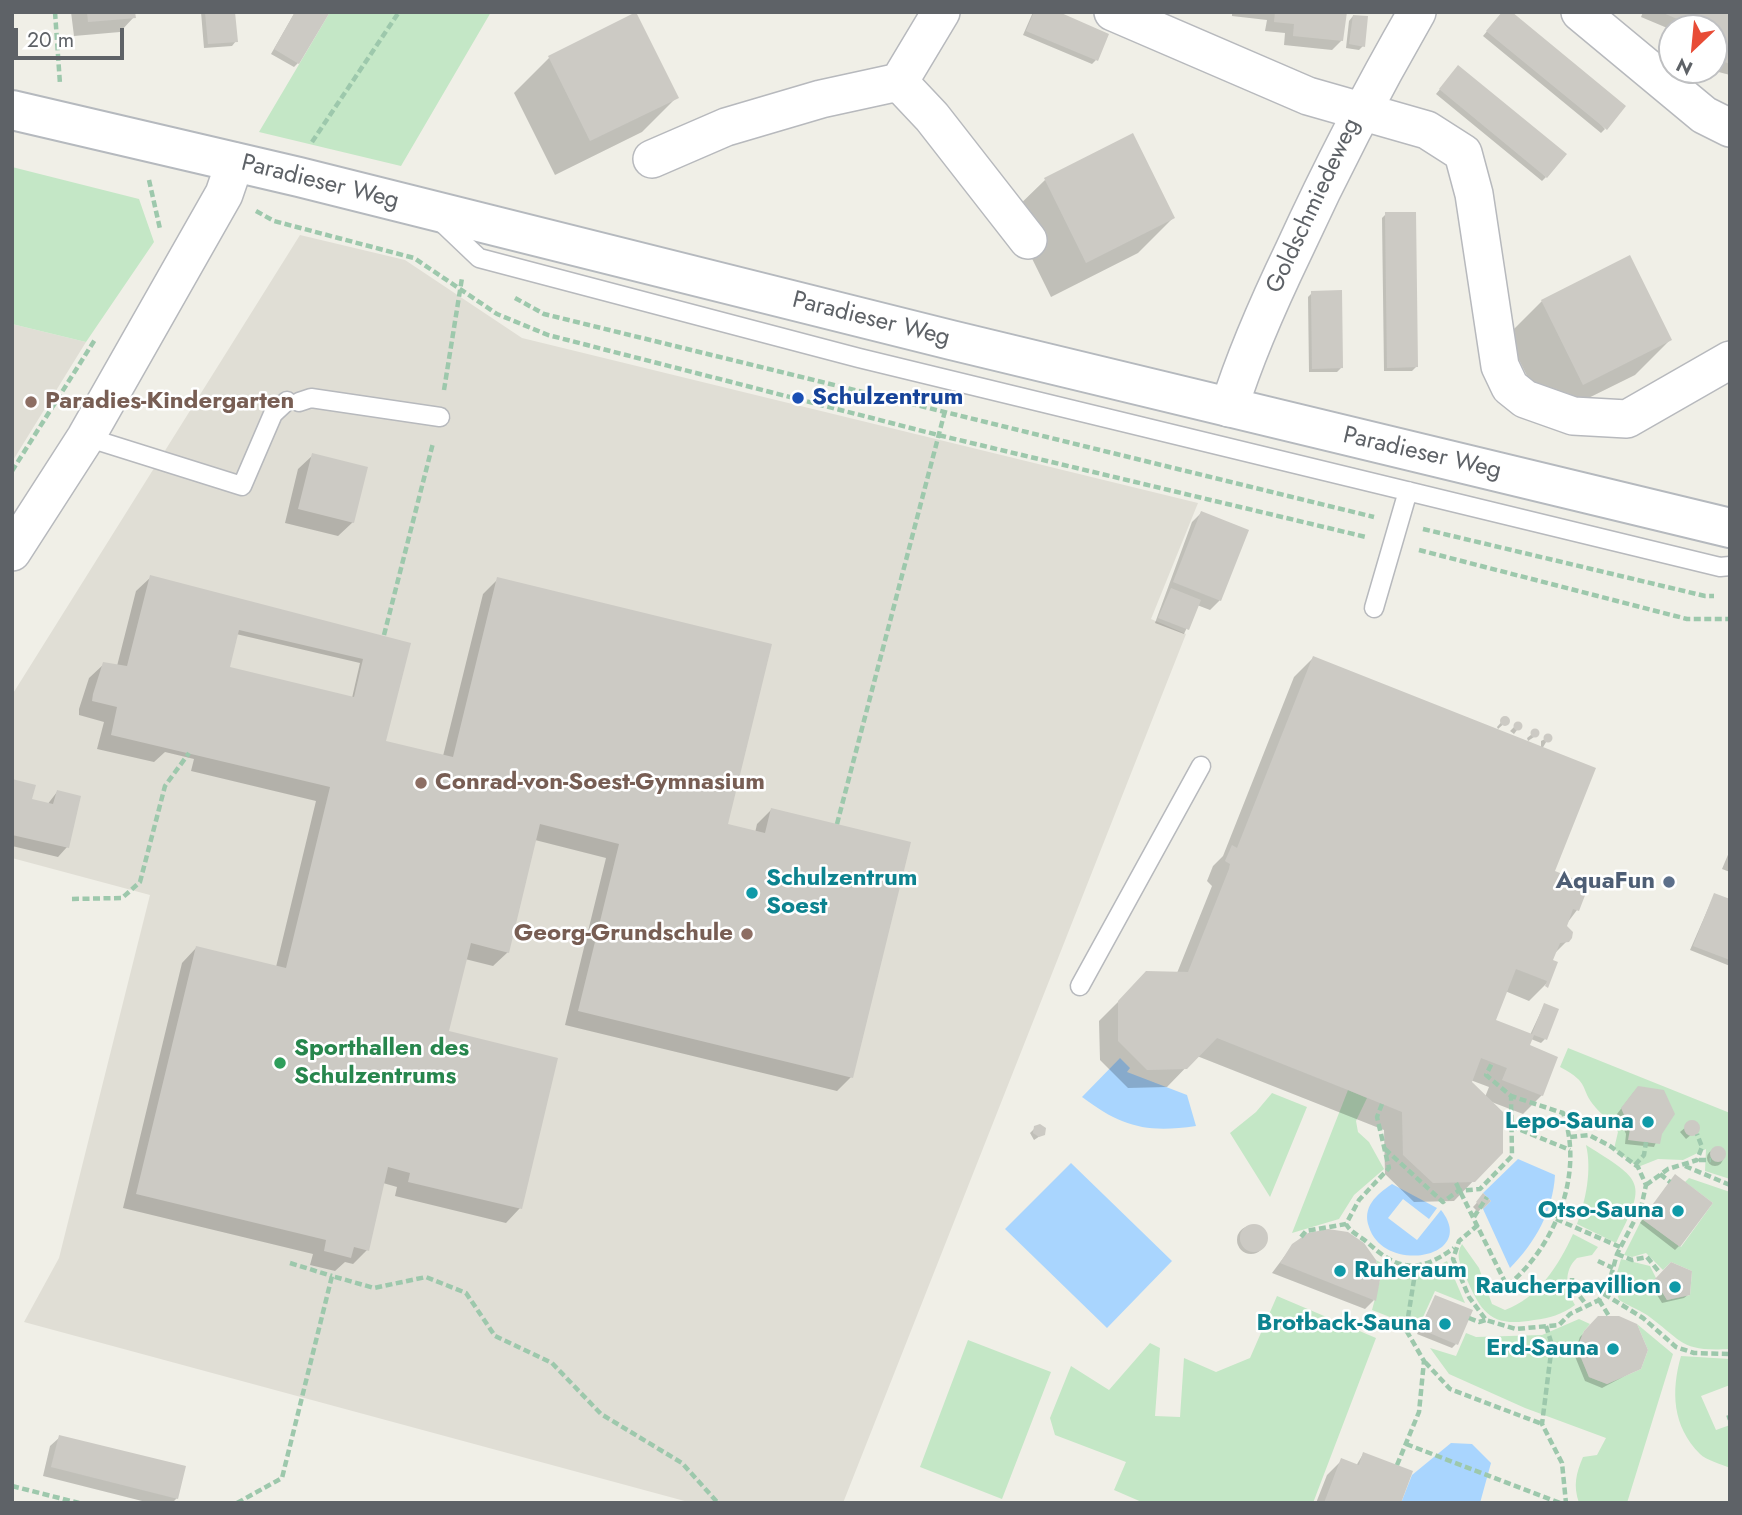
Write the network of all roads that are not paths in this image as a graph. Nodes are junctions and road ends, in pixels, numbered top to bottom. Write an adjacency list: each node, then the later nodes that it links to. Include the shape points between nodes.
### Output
1 (941, 12): 5 (street)
2 (1113, 12): 7 (street, via 1308,96)
3 (1417, 12): 7 (street, Goldschmiedeweg)
4 (1580, 12): 8 (street, via 1704,115)
5 (899, 82): 9 (street, via 726,127); 12 (street)
6 (12, 110): 10 (street, Paradieser Weg, via 136,139)
7 (1359, 111): 13 (street, via 1427,130 1463,153 1474,194 1500,366 1510,387 1525,399 1573,416 1627,419); 14 (street, Goldschmiedeweg, via 1246,353)
8 (1730, 128)
9 (652, 159)
10 (230, 178): 11 (street, Paradieser Weg, via 299,177); 17 (street)
11 (430, 211): 14 (street, Paradieser Weg); 16 (lane, via 479,258 952,381)
12 (1028, 240)
13 (1730, 360)
14 (1229, 408): 16 (street, Paradieser Weg)
15 (440, 417): 17 (lane, via 311,397 293,402 274,414 242,486)
16 (1263, 435): 18 (lane); 19 (street, Paradieser Weg)
17 (86, 437): 20 (street)
18 (1408, 491): 21 (lane); 22 (lane)
19 (1730, 528)
20 (12, 552)
21 (1730, 566)
22 (1374, 608)
23 (1201, 766): 24 (lane)
24 (1080, 986)

